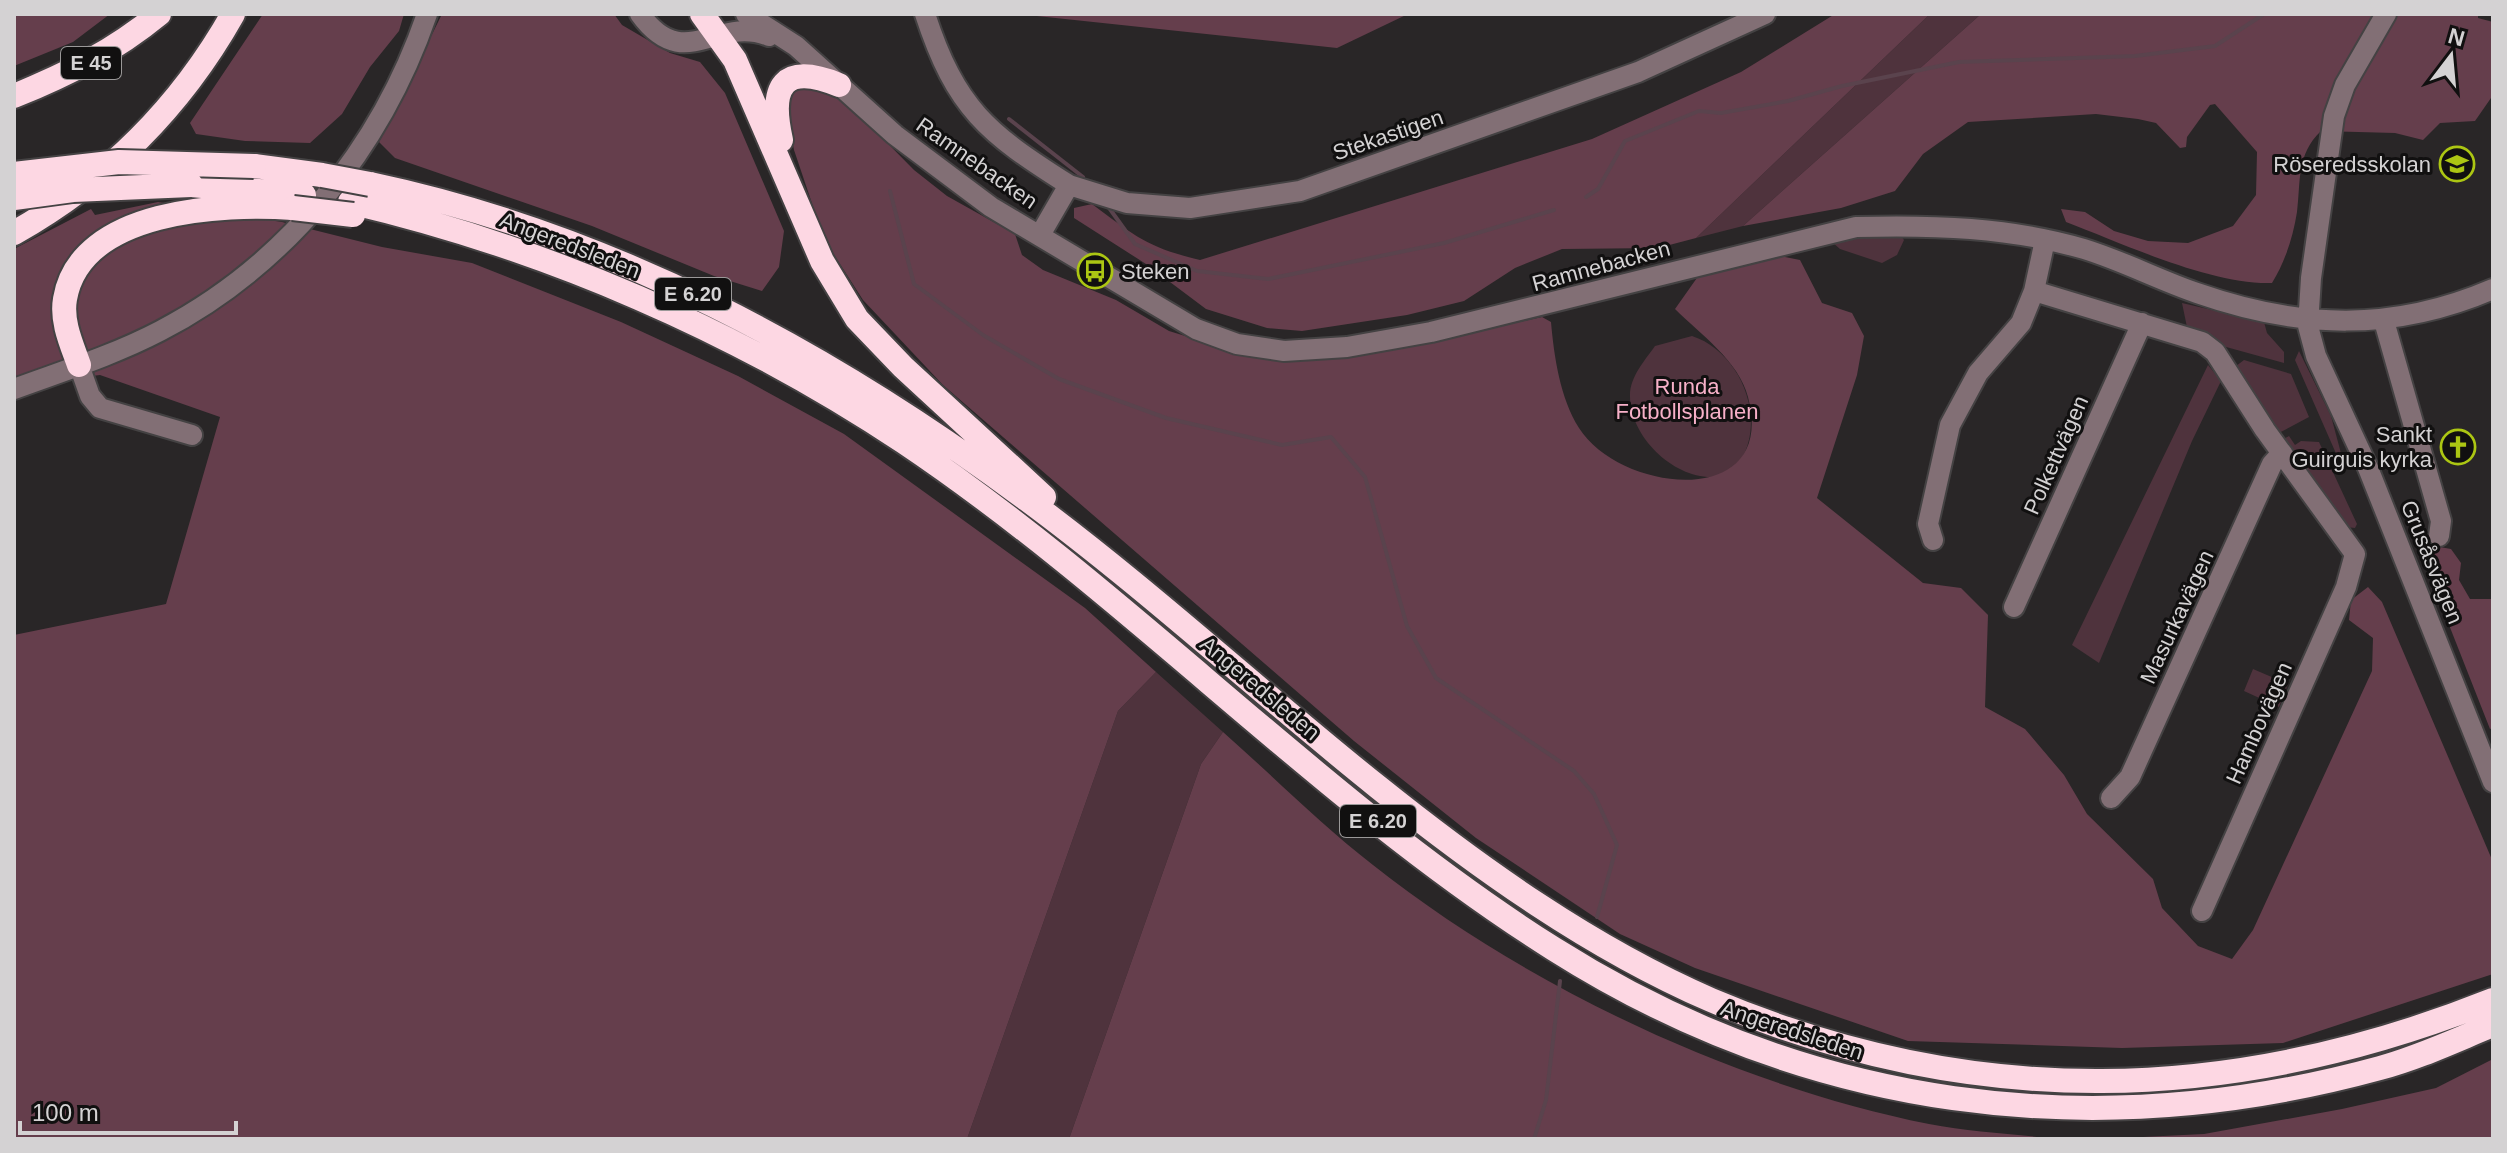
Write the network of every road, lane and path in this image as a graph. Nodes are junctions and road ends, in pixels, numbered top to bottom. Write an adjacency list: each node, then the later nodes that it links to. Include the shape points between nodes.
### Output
1 (159, 14): 13 (highway, E 45, via 122,45 85,66)
2 (233, 14): 20 (highway, via 188,84 111,168 63,205)
3 (640, 14): 10 (street, Ramnebacken, via 674,43 696,44)
4 (702, 14): 10 (highway)
5 (746, 14): 11 (street, Ramnebacken)
6 (925, 14): 16 (street, via 952,83 973,113 1005,144)
7 (1765, 14): 16 (street, Stekastigen, via 1638,72 1300,191 1190,208 1127,203)
8 (2386, 14): 25 (street, via 2345,85 2334,116)
9 (426, 15): 28 (street, via 392,99 353,160 292,235 203,306)
10 (719, 35): 11 (street, Ramnebacken, via 750,30); 17 (highway)
11 (796, 46): 12 (street, Ramnebacken)
12 (839, 85): 17 (highway, via 803,74 782,86 776,112); 21 (street, Ramnebacken, via 942,173)
13 (14, 96)
14 (14, 174): 15 (highway, Angeredsleden / E 6.20, bridge, via 119,162)
15 (253, 178): 18 (highway, Angeredsleden / E 6.20, bridge); 19 (highway, Angeredsleden / E 6.20); 34 (highway, Angeredsleden / E 6.20, bridge, via 322,175 455,204 667,282 795,346 942,438)
16 (1069, 185): 21 (street)
17 (792, 186): 34 (highway, via 822,261 857,319)
18 (14, 198)
19 (298, 202): 28 (highway, via 194,210 141,223 111,238 80,268 65,298 66,323); 40 (highway, Angeredsleden / E 6.20, bridge, via 475,237 539,258 680,318 787,373 904,442 1100,590 1377,819 1495,909 1602,977 1747,1046 1810,1068 1910,1092 2083,1111 2208,1103 2317,1083 2385,1067)
20 (14, 233)
21 (1040, 235): 22 (street, Ramnebacken, via 1196,329 1237,344 1284,351 1347,347 1431,332 1856,227 1959,227)
22 (2045, 240): 24 (street); 25 (street, Ramnebacken, via 2236,305)
23 (2493, 289): 26 (street, Ramnebacken, via 2415,317)
24 (2034, 291): 27 (street); 33 (street, via 2021,323 1978,373 1950,425 1928,524)
25 (2307, 317): 26 (street, Ramnebacken); 36 (street, Grusåsvägen, via 2316,356 2373,481)
26 (2384, 321): 32 (street, via 2441,521)
27 (2142, 323): 31 (street, via 2202,342 2215,352); 35 (street, Polkettvägen)
28 (79, 365): 29 (street); 30 (street, via 100,408)
29 (14, 389)
30 (192, 435)
31 (2282, 453): 37 (street, Masurkavägen, via 2272,464 2130,777); 38 (street, Hambovägen, via 2355,554 2346,587)
32 (2439, 536)
33 (1933, 540)
34 (1132, 582): 39 (highway, Angeredsleden / E 6.20, via 1381,790 1530,899 1705,997 1826,1042 1967,1073 2081,1083 2152,1080 2269,1067 2429,1026)
35 (2014, 607)
36 (2493, 782)
37 (2111, 798)
38 (2202, 911)
39 (2493, 1000)
40 (2493, 1025)

